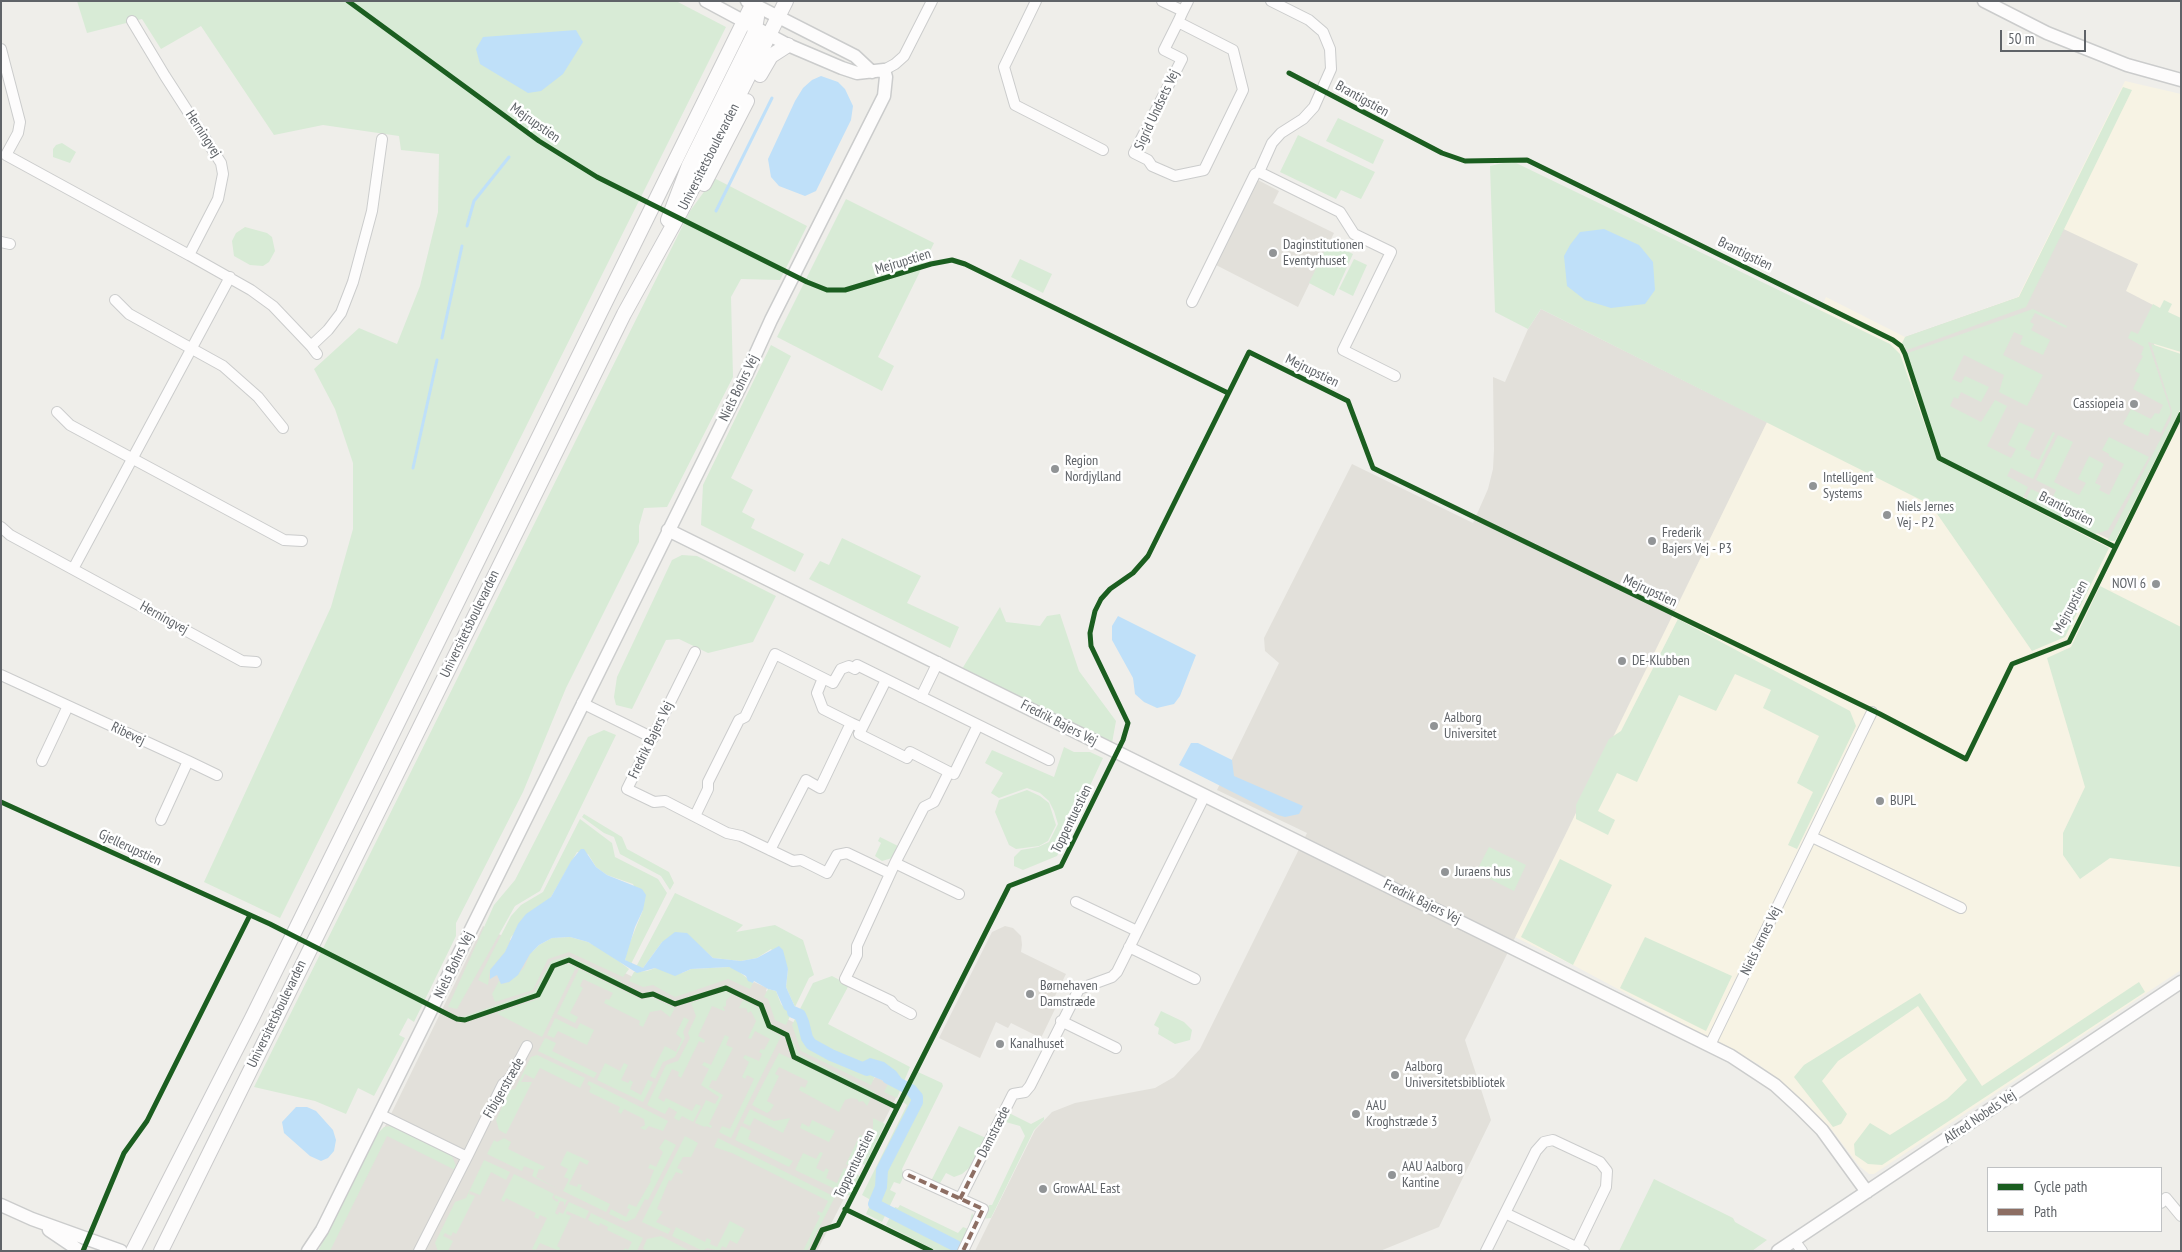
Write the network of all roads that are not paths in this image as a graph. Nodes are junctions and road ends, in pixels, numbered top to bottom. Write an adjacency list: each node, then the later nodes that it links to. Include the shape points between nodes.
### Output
1 (706, 1): 14 (street)
2 (786, 1): 11 (main road, Universitetsboulevarden)
3 (932, 1): 18 (street, via 904,56)
4 (1036, 1): 21 (street, via 1004,67 1015,105)
5 (1162, 1): 10 (street)
6 (1188, 1): 10 (street, Sigrid Undsets Vej)
7 (1271, 1): 23 (street, via 1309,20 1323,32 1330,49 1331,69 1314,107 1272,143)
8 (1984, 1): 19 (street, via 2047,33 2127,65)
9 (754, 4): 11 (street); 14 (main road, Universitetsboulevarden)
10 (1182, 11): 13 (street, Sigrid Undsets Vej)
11 (778, 16): 15 (main road, Universitetsboulevarden); 18 (street)
12 (132, 20): 25 (street, Herningvej, via 221,163 223,174 218,199)
13 (1178, 22): 13 (street, Sigrid Undsets Vej, via 1233,50 1244,90 1204,170 1175,176 1152,166 1148,160 1134,153 1182,59 1164,50)
14 (750, 23): 15 (street); 26 (main road, via 689,165); 91 (main road, Universitetsboulevarden)
15 (770, 35): 16 (street); 24 (main road, Universitetsboulevarden)
16 (788, 45): 18 (street, via 857,73); 24 (main road, via 767,60 708,180)
17 (1, 50): 22 (street, via 20,122 18,133)
18 (878, 71): 36 (street, Niels Bohrs Vej, via 886,77 884,96)
19 (2181, 80)
20 (382, 139): 27 (street, via 372,212 353,282 340,313 314,350 273,306)
21 (1103, 150)
22 (3, 154): 25 (street)
23 (1259, 172): 29 (street, via 1254,174); 31 (street, via 1340,212 1354,234 1391,252 1343,350)
24 (681, 212): 26 (main road, Universitetsboulevarden)
25 (189, 255): 27 (street)
26 (652, 262): 92 (main road, Universitetsboulevarden)
27 (230, 277): 30 (street)
28 (115, 300): 30 (street, via 129,314)
29 (1192, 302)
30 (192, 348): 33 (street, via 241,380); 34 (street)
31 (1395, 376)
32 (56, 412): 34 (street, via 70,425)
33 (283, 428)
34 (132, 459): 37 (street, via 284,540); 38 (street)
35 (1, 527): 38 (street, Herningvej)
36 (668, 530): 41 (street, Fredrik Bajers Vej); 46 (street, Niels Bohrs Vej)
37 (302, 541)
38 (73, 569): 40 (street, Herningvej, via 242,661)
39 (695, 652): 52 (street, Fredrik Bajers Vej)
40 (256, 662)
41 (938, 662): 45 (street); 58 (street, Fredrik Bajers Vej)
42 (1, 675): 47 (street, Ribevej)
43 (823, 678): 44 (street, via 834,682 842,669 849,666 856,669 857,666); 49 (street, via 816,693 822,709); 59 (street, via 774,654 745,717 734,728)
44 (886, 680): 45 (street); 51 (street)
45 (921, 696): 50 (street)
46 (582, 703): 52 (street); 77 (street, Niels Bohrs Vej)
47 (68, 706): 54 (street); 55 (street, Ribevej)
48 (1872, 712): 61 (street, Niels Jernes Vej)
49 (851, 723): 51 (street); 62 (street, via 820,788 806,780)
50 (978, 725): 53 (street); 56 (street, via 954,774)
51 (862, 728): 56 (street, via 859,734 907,758 910,752)
52 (652, 738): 59 (street, Fredrik Bajers Vej, via 627,789 654,802 665,801)
53 (1049, 760)
54 (42, 761)
55 (188, 761): 57 (street, Ribevej); 60 (street)
56 (949, 772): 63 (street, via 934,802 924,807)
57 (218, 775)
58 (1204, 795): 68 (street, Damstræde); 74 (street, Fredrik Bajers Vej)
59 (695, 816): 62 (street, Fredrik Bajers Vej)
60 (161, 820)
61 (1812, 837): 67 (street); 74 (street, Niels Jernes Vej)
62 (770, 850): 64 (street, Fredrik Bajers Vej, via 828,873 836,855 847,853)
63 (895, 862): 64 (street); 65 (street)
64 (888, 873): 72 (street, via 845,979)
65 (959, 894)
66 (1076, 902): 68 (street)
67 (1961, 908)
68 (1137, 931): 69 (street, Damstræde)
69 (1130, 947): 70 (street); 73 (street, Damstræde, via 1112,977 1079,989)
70 (1196, 978)
71 (2181, 982): 80 (street, Alfred Nobels Vej)
72 (911, 1014)
73 (1061, 1022): 76 (street); 81 (street, Damstræde, via 1030,1086 1025,1092 1013,1094)
74 (1710, 1045): 80 (street, Fredrik Bajers Vej, via 1775,1085 1799,1107 1822,1130)
75 (527, 1046): 78 (street, Fibigerstræde, via 510,1078 503,1084)
76 (1116, 1048)
77 (379, 1114): 78 (street); 93 (street, Niels Bohrs Vej, via 322,1230)
78 (467, 1157): 94 (street, Fibigerstræde)
79 (908, 1175): 81 (street, via 944,1187)
80 (1867, 1192): 87 (street, Alfred Nobels Vej)
81 (960, 1198): 95 (street, via 983,1209)
82 (2162, 1202): 85 (street, via 2166,1198)
83 (1, 1205): 86 (street)
84 (1505, 1213): 88 (street); 88 (street, via 1540,1145 1548,1140 1600,1162 1607,1171 1606,1187); 96 (street)
85 (2181, 1216)
86 (32, 1219): 89 (street); 90 (street)
87 (1798, 1246): 97 (street, Alfred Nobels Vej)
88 (1578, 1250)
89 (80, 1251)
90 (121, 1251)
91 (133, 1251)
92 (161, 1251)
93 (308, 1251)
94 (419, 1251)
95 (962, 1251)
96 (1486, 1251)
97 (1778, 1251)

